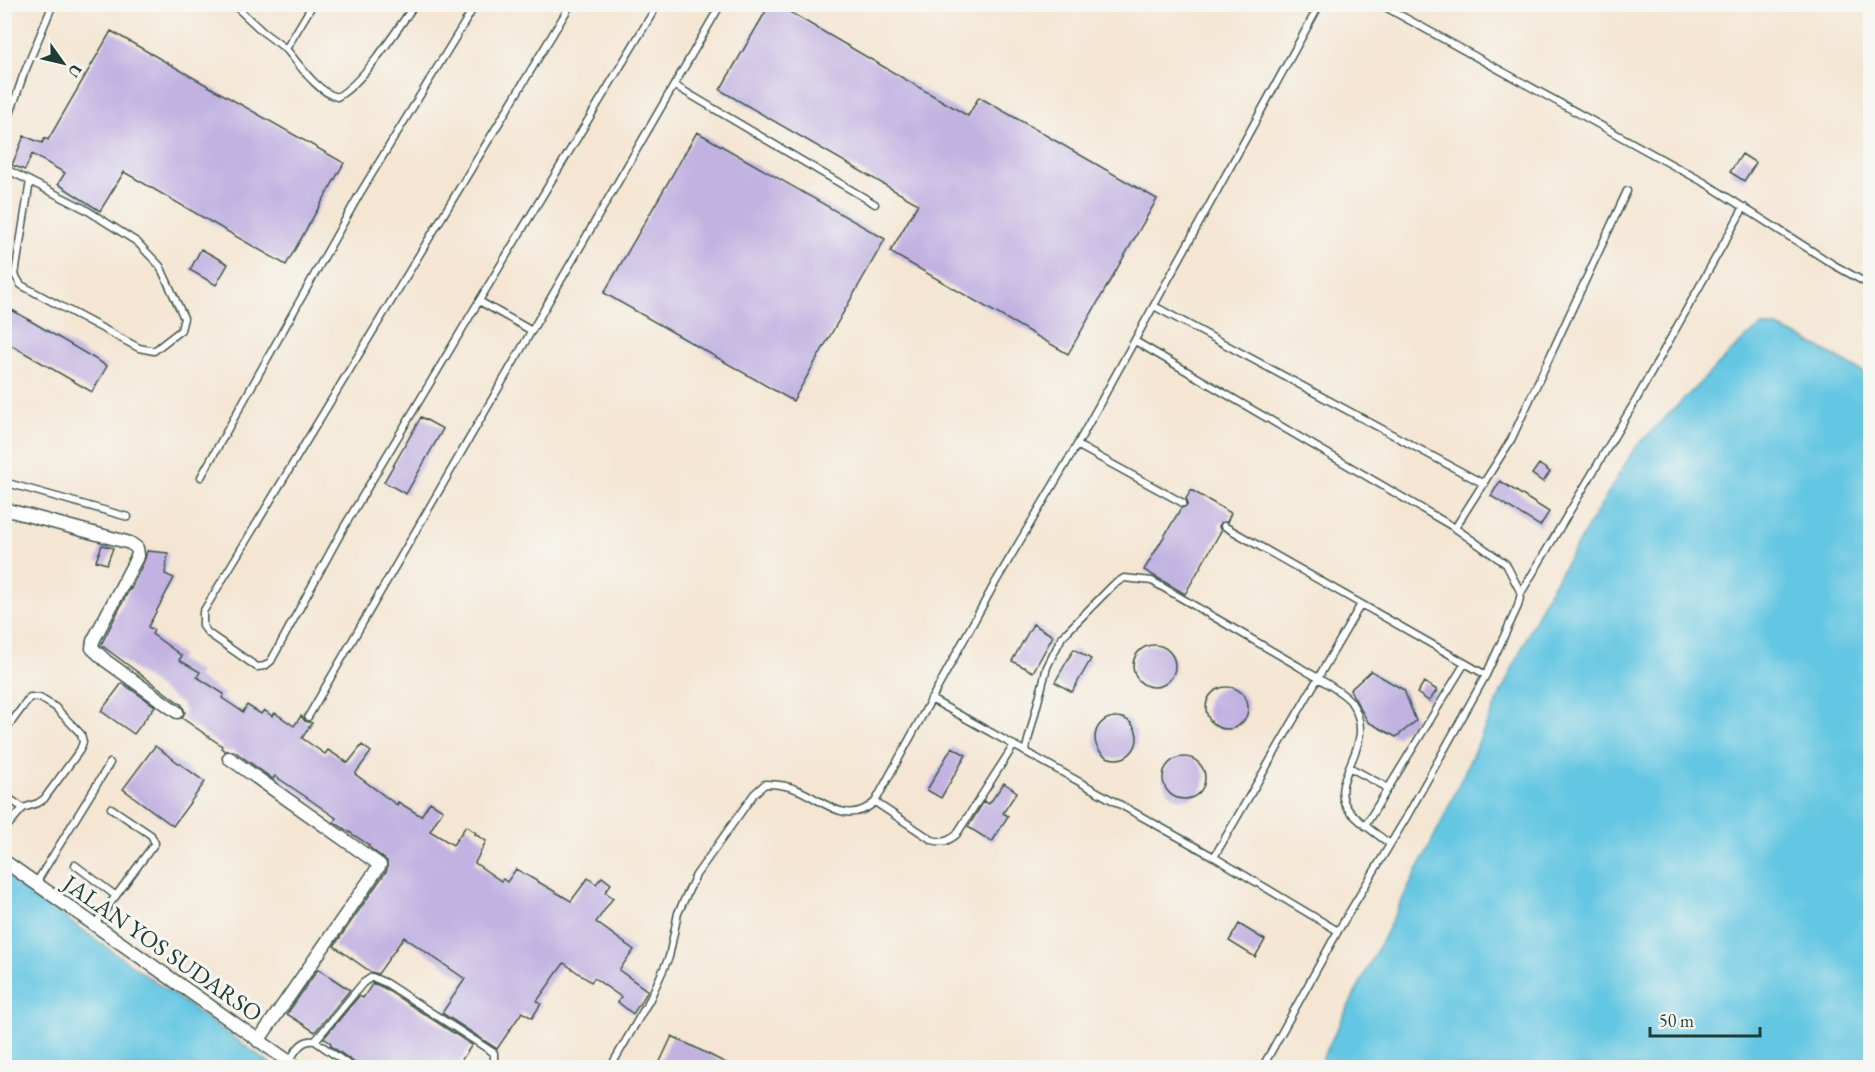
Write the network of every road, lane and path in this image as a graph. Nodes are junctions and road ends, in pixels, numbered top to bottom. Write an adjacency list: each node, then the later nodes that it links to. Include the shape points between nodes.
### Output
1 (53, 4): 13 (lane, via 22,76)
2 (233, 4): 11 (lane)
3 (313, 4): 11 (lane)
4 (415, 4): 11 (lane, via 385,48 346,93 337,97 328,95)
5 (476, 4): 25 (lane, via 359,195)
6 (571, 4): 20 (lane, via 203,612 203,626 208,633 257,666 271,661 344,527)
7 (658, 4): 20 (lane)
8 (721, 4): 12 (lane)
9 (1320, 4): 21 (lane)
10 (1380, 4): 18 (lane)
11 (286, 49)
12 (674, 85): 17 (lane); 22 (lane)
13 (4, 132)
14 (4, 168): 15 (lane)
15 (30, 181): 15 (lane, via 85,209 146,250 160,266 184,318 181,330 154,351 139,348 21,285 15,275)
16 (1627, 191): 27 (lane, via 1511,440)
17 (875, 204)
18 (1744, 207): 19 (lane); 33 (lane, via 1636,400)
19 (1870, 285)
20 (479, 301): 22 (lane)
21 (1154, 306): 23 (lane); 27 (lane)
22 (532, 332): 40 (lane)
23 (1135, 341): 24 (lane); 32 (lane)
24 (1077, 445): 28 (lane); 38 (lane)
25 (201, 477)
26 (4, 482): 30 (lane)
27 (1484, 484): 32 (lane)
28 (1183, 504)
29 (4, 509): 39 (street, via 137,548 138,555 92,648)
30 (128, 517)
31 (1224, 526): 34 (lane)
32 (1455, 528): 33 (lane, via 1506,564)
33 (1521, 593): 36 (lane)
34 (1361, 604): 35 (lane); 37 (lane)
35 (1465, 663): 36 (lane); 47 (lane)
36 (1486, 675): 54 (lane)
37 (1318, 678): 43 (lane, via 1152,581 1124,578 1062,637 1047,667); 46 (lane, via 1350,700 1360,719 1362,733); 55 (lane)
38 (931, 699): 42 (lane); 49 (lane)
39 (177, 712)
40 (308, 717)
41 (4, 732): 50 (lane, via 30,698 40,698 55,707 83,742 44,799)
42 (1014, 745): 43 (lane); 49 (lane, via 949,841 932,840)
43 (1025, 752): 55 (lane)
44 (229, 758): 62 (street, via 380,865)
45 (110, 763): 58 (lane)
46 (1348, 767): 47 (lane); 52 (lane, via 1342,792 1347,807)
47 (1388, 788): 52 (lane)
48 (4, 795): 50 (lane)
49 (875, 802): 67 (lane, via 863,811 846,813 779,784 765,784 754,794 696,874 678,913 669,957)
50 (23, 808): 53 (lane)
51 (111, 808): 59 (lane, via 151,835 155,843)
52 (1365, 826): 54 (lane)
53 (4, 830)
54 (1390, 844): 61 (lane)
55 (1214, 857): 61 (lane)
56 (4, 861): 58 (street, JALAN YOS SUDARSO)
57 (75, 866): 59 (lane)
58 (36, 883): 60 (street, JALAN YOS SUDARSO)
59 (116, 896): 60 (lane)
60 (94, 925): 62 (street, JALAN YOS SUDARSO)
61 (1338, 931): 68 (lane)
62 (258, 1041): 64 (street, JALAN YOS SUDARSO)
63 (315, 1041): 64 (lane, via 302,1044); 65 (lane); 66 (lane, via 363,982 372,977 386,982 494,1053)
64 (294, 1064)
65 (353, 1068)
66 (494, 1068)
67 (610, 1068)
68 (1262, 1068)

